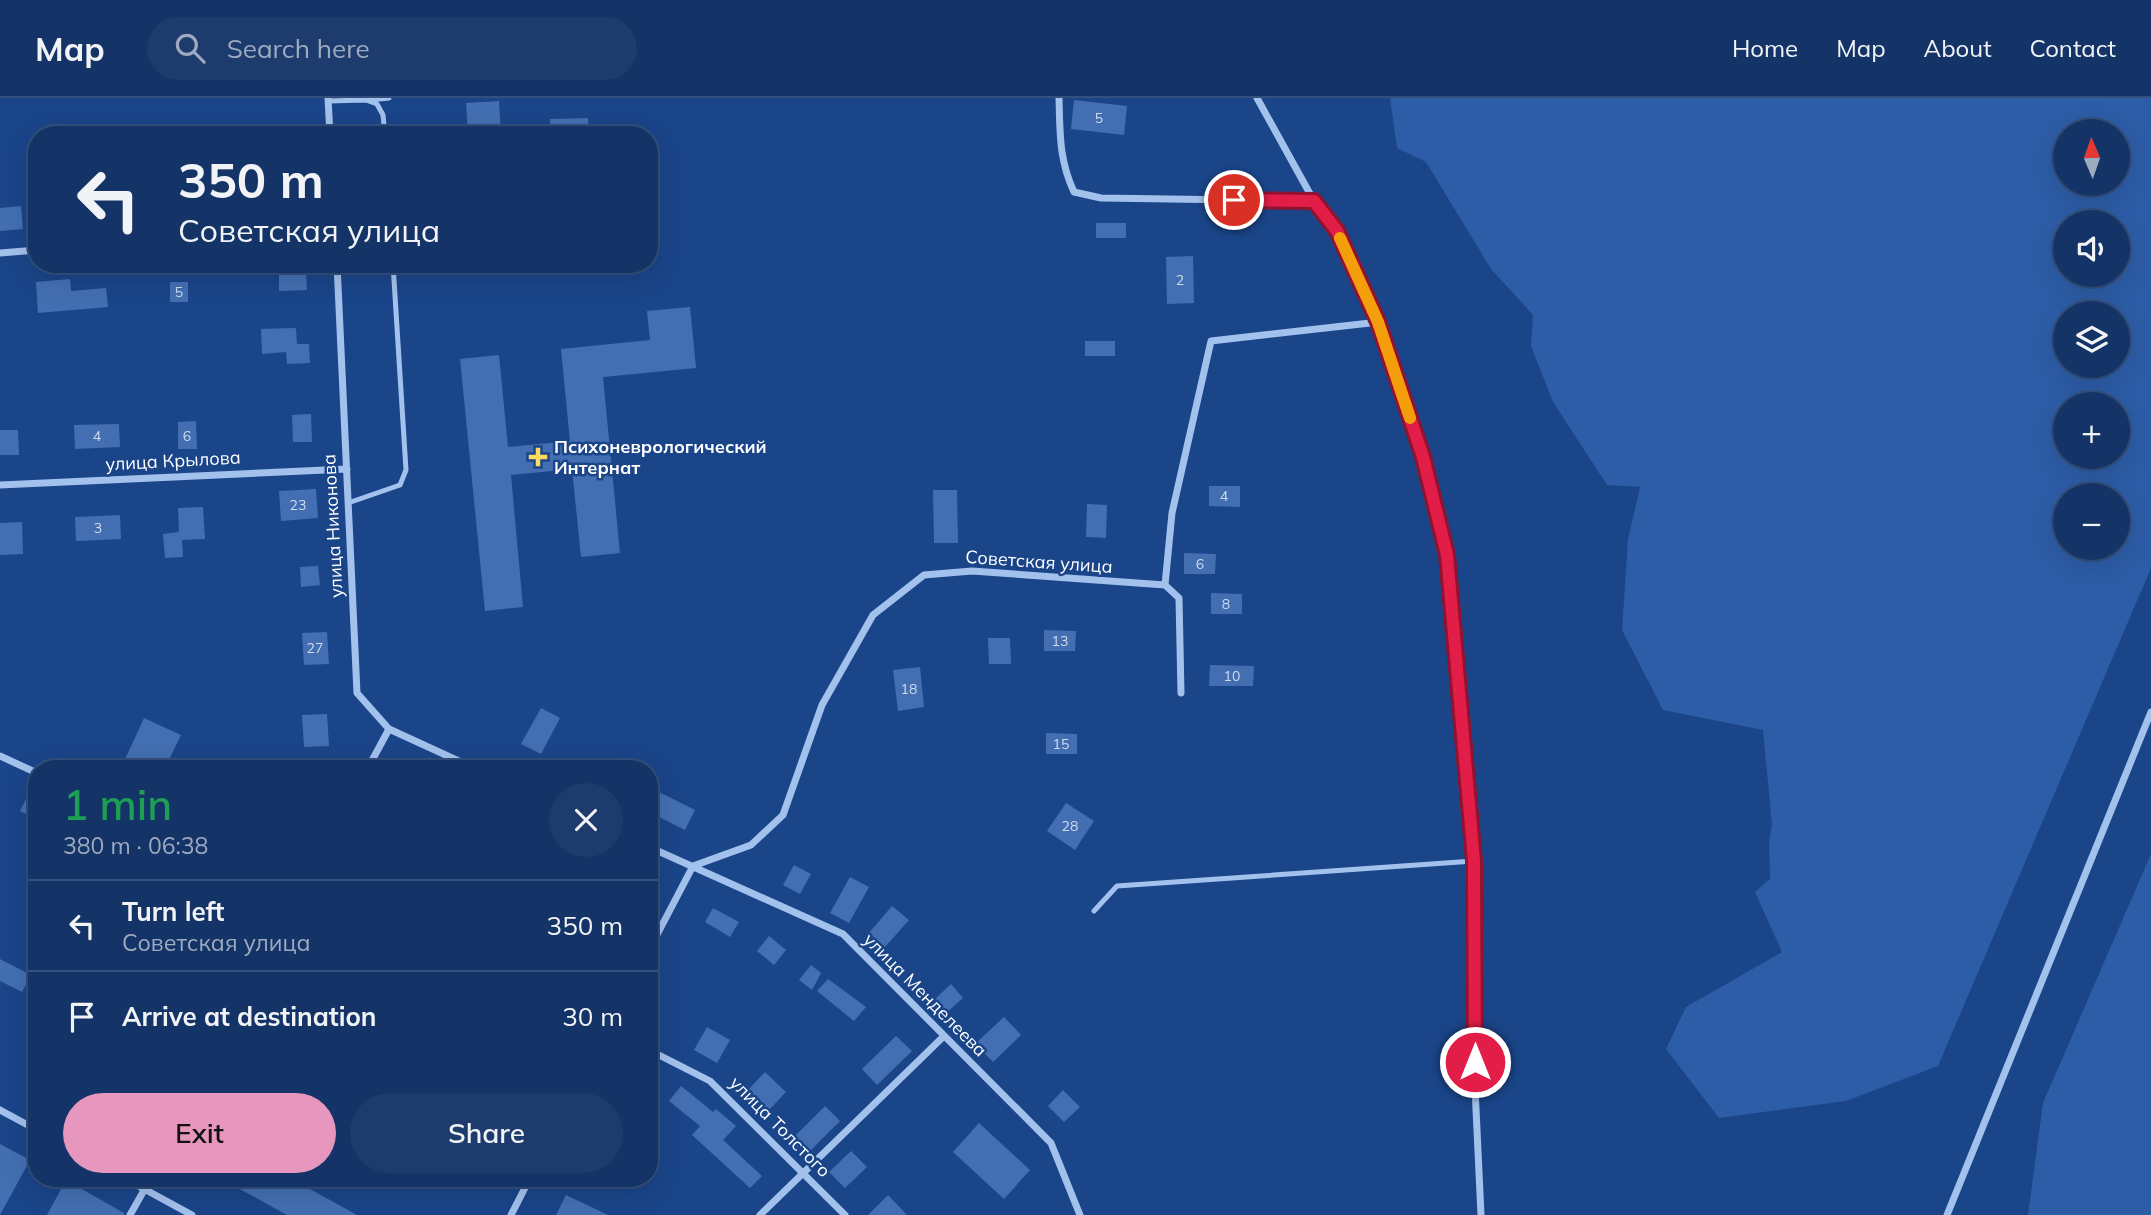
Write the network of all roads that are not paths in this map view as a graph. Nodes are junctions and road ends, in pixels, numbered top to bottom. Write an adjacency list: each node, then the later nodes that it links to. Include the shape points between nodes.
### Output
1 (389, 98): 5 (lane)
2 (1059, 98): 8 (street, via 1064,171 1074,192 1101,198)
3 (1257, 98): 8 (street)
4 (328, 100): 5 (lane); 6 (street)
5 (366, 100): 7 (lane, via 377,104)
6 (329, 126)
7 (385, 126)
8 (1314, 201): 13 (street, via 1337,231)
9 (28, 251): 10 (street)
10 (0, 253)
11 (337, 273): 14 (street, улица Никонова)
12 (394, 273): 16 (lane, via 406,470 400,485)
13 (1378, 322): 17 (street, via 1210,341 1172,513); 26 (street, via 1423,457 1447,555)
14 (346, 469): 15 (street, улица Крылова); 16 (street, улица Никонова)
15 (0, 485)
16 (348, 503): 20 (street, улица Никонова, via 357,693)
17 (1165, 586): 18 (street, via 1179,598); 27 (street, Советская улица, via 972,571 924,575 873,615 822,705 783,815 751,845)
18 (1181, 693)
19 (2151, 712): 45 (street)
20 (389, 729): 22 (street); 23 (street)
21 (0, 756): 24 (street)
22 (372, 760)
23 (450, 760)
24 (28, 769)
25 (658, 851): 27 (street, улица Менделеева)
26 (1474, 861): 28 (lane, via 1117,887); 44 (street, via 1475,1088)
27 (693, 866): 29 (street); 30 (street, улица Менделеева, via 843,934)
28 (1094, 911)
29 (658, 933)
30 (944, 1036): 34 (street); 43 (street, улица Менделеева, via 1051,1143)
31 (658, 1055): 34 (street, улица Толстого, via 710,1081)
32 (0, 1110): 33 (street)
33 (28, 1125)
34 (804, 1173): 41 (street); 42 (street, улица Толстого)
35 (140, 1187): 37 (street)
36 (525, 1187): 40 (street)
37 (144, 1189): 38 (street); 39 (street)
38 (130, 1215)
39 (192, 1215)
40 (511, 1215)
41 (760, 1215)
42 (845, 1215)
43 (1080, 1215)
44 (1482, 1215)
45 (1947, 1215)

